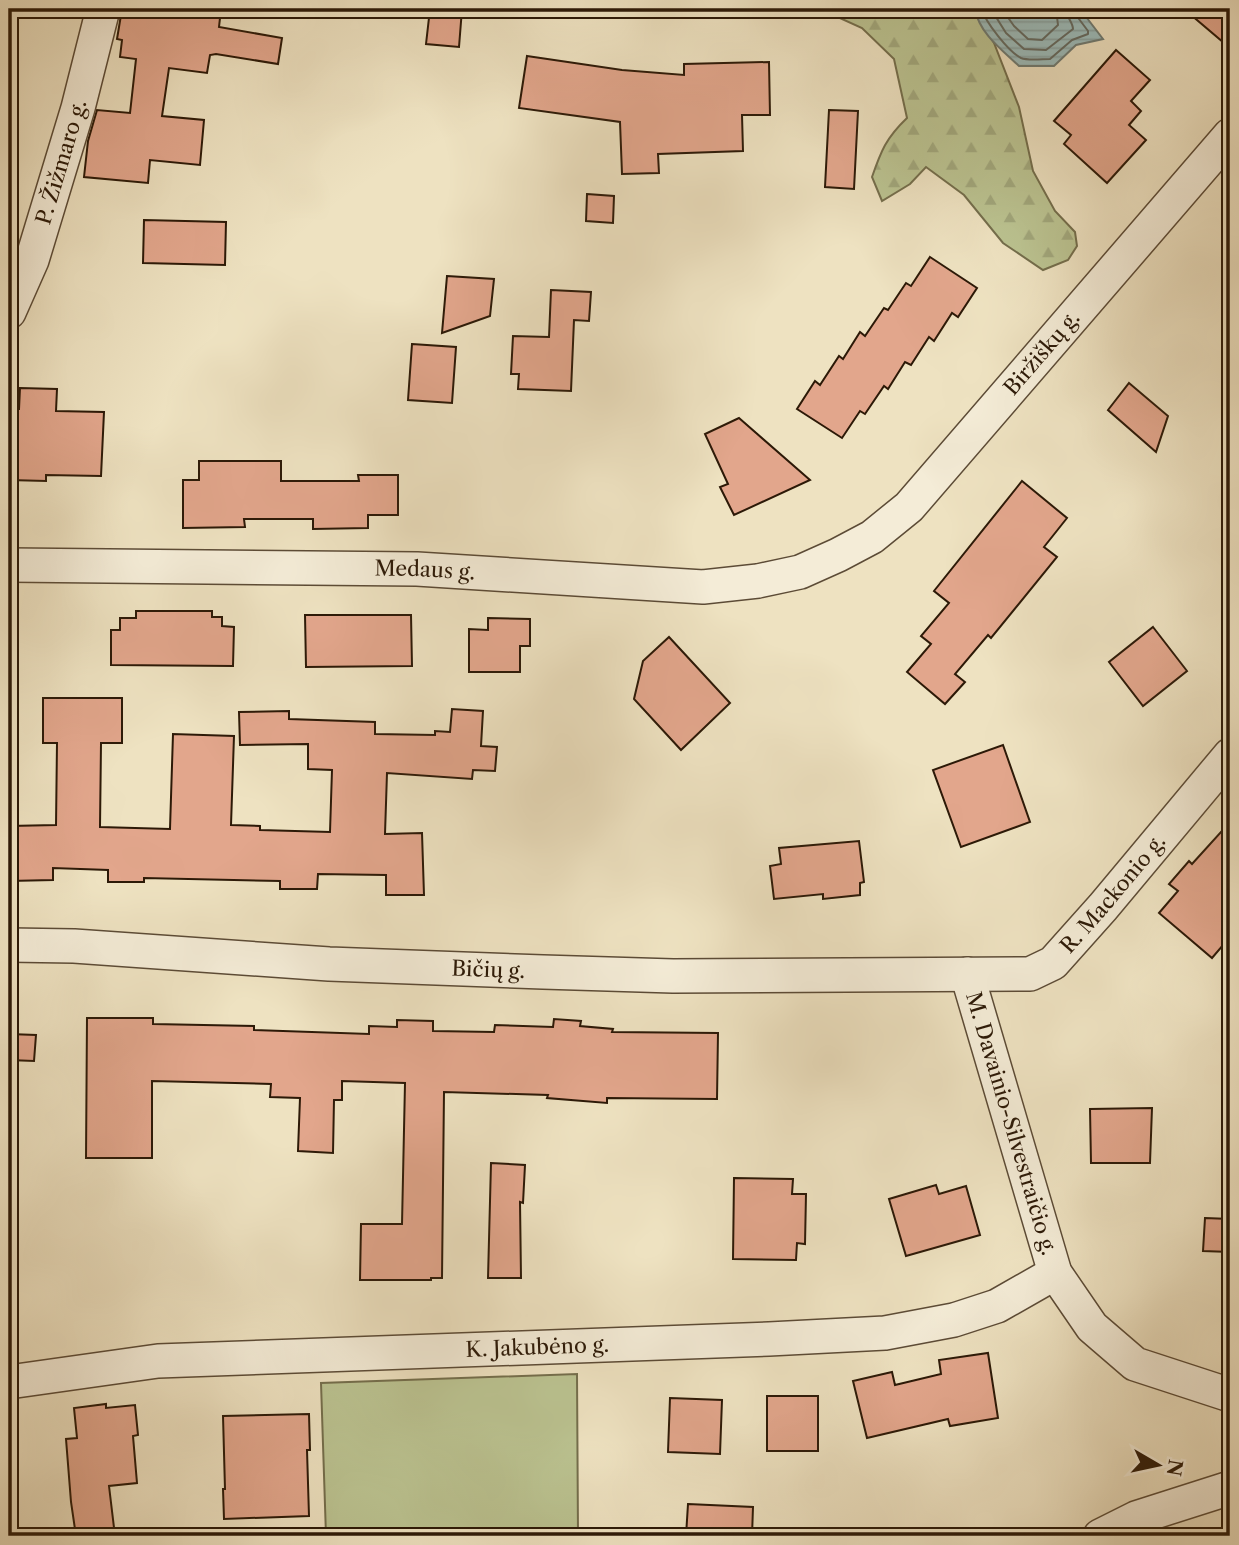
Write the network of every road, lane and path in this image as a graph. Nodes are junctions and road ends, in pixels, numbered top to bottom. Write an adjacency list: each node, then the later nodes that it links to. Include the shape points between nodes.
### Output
1 (103, 9): 3 (street, P. Žižmaro g., via 32,260)
2 (1230, 135): 4 (street, Biržiškų g., via 909,507 872,537)
3 (9, 312)
4 (838, 555): 5 (street, Medaus g., via 800,572 703,587 417,569)
5 (9, 565)
6 (1230, 755): 8 (street, R. Mackonio g., via 1053,962 1030,974)
7 (9, 944): 8 (street, Bičių g., via 543,972)
8 (967, 974): 9 (street, M. Davainio-Silvestraičio g.)
9 (1055, 1273): 10 (street, K. Jakubėno g., via 997,1306 886,1333 158,1361); 11 (street, M. Davainio-Silvestraičio g., via 1093,1327 1135,1364)
10 (9, 1382)
11 (1230, 1395)
12 (1230, 1489): 13 (street, via 1136,1518)
13 (1100, 1536)

